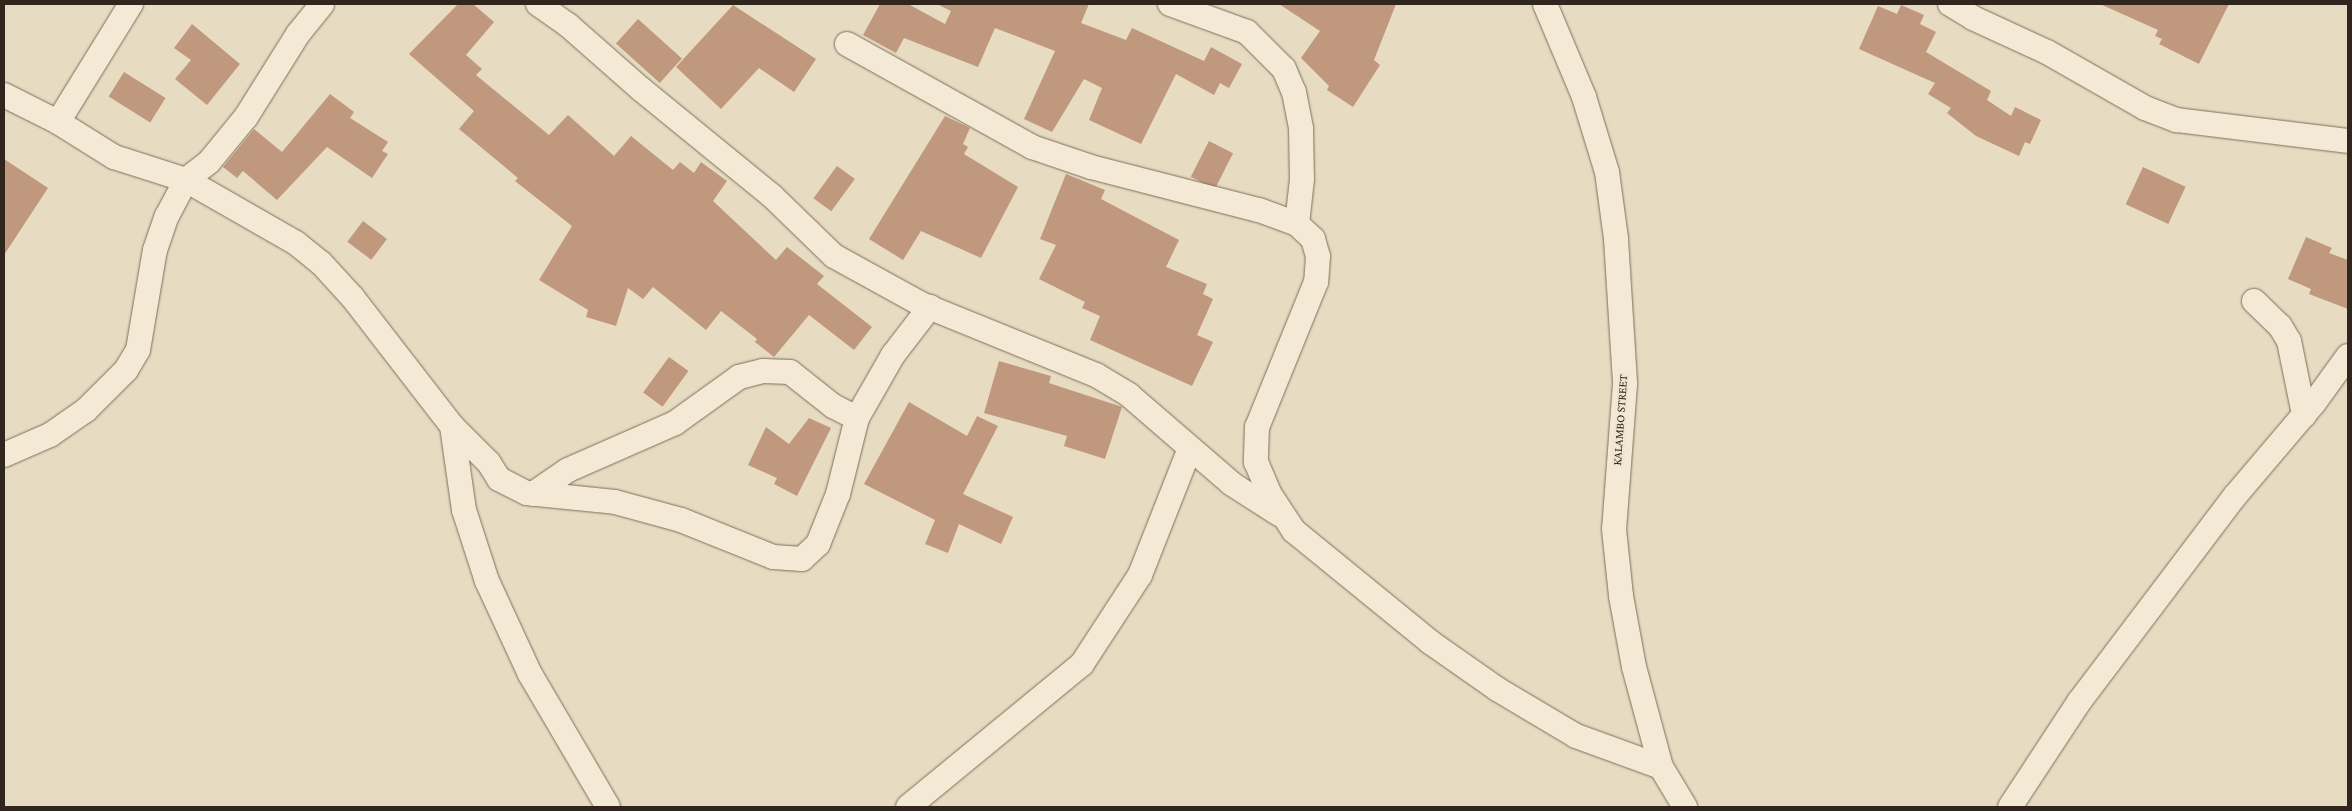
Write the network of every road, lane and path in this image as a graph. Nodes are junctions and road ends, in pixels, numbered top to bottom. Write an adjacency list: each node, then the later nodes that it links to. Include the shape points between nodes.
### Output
1 (131, 4): 9 (street)
2 (322, 4): 11 (street, via 298,34 246,117 208,162)
3 (1170, 4): 12 (street, via 1247,32 1284,69 1294,92 1301,129 1302,179)
4 (1545, 4): 23 (street, KALAMBO STREET, via 1584,97 1607,172 1616,239 1625,384 1614,529 1621,596 1634,667)
5 (1950, 4): 10 (street, via 2047,52 2146,108 2177,120)
6 (550, 7): 14 (street, via 772,196 834,256 885,287)
7 (847, 44): 12 (street, via 1032,147 1091,167 1259,210)
8 (4, 95): 9 (street)
9 (58, 122): 11 (street, via 114,157)
10 (2348, 141)
11 (186, 180): 18 (street, via 296,243 321,263 396,349); 20 (street, via 166,216 155,250 138,350 126,370 86,410 50,435)
12 (1297, 224): 22 (street, via 1313,239 1318,256 1316,282 1257,427 1256,462 1269,493)
13 (2254, 302): 16 (street, via 2280,326 2289,342)
14 (930, 307): 17 (street, via 893,355); 19 (street, via 1096,375 1129,395)
15 (2348, 356): 16 (street)
16 (2304, 415): 27 (street, via 2235,496 2096,680 2034,766)
17 (857, 418): 21 (street, via 833,406 790,372 763,371 739,377 674,423 568,470); 21 (street, via 825,533 802,559 773,557 681,520 615,502)
18 (452, 426): 21 (street, via 499,479); 24 (street, via 464,510 487,580 530,674)
19 (1190, 448): 22 (street, via 1232,484); 25 (street, via 1140,575 1082,664)
20 (4, 456)
21 (533, 494)
22 (1285, 517): 23 (street, via 1294,531 1354,581 1430,642 1497,689 1576,736)
23 (1660, 767): 26 (street, KALAMBO STREET)
24 (608, 807)
25 (908, 807)
26 (1685, 807)
27 (2010, 807)

